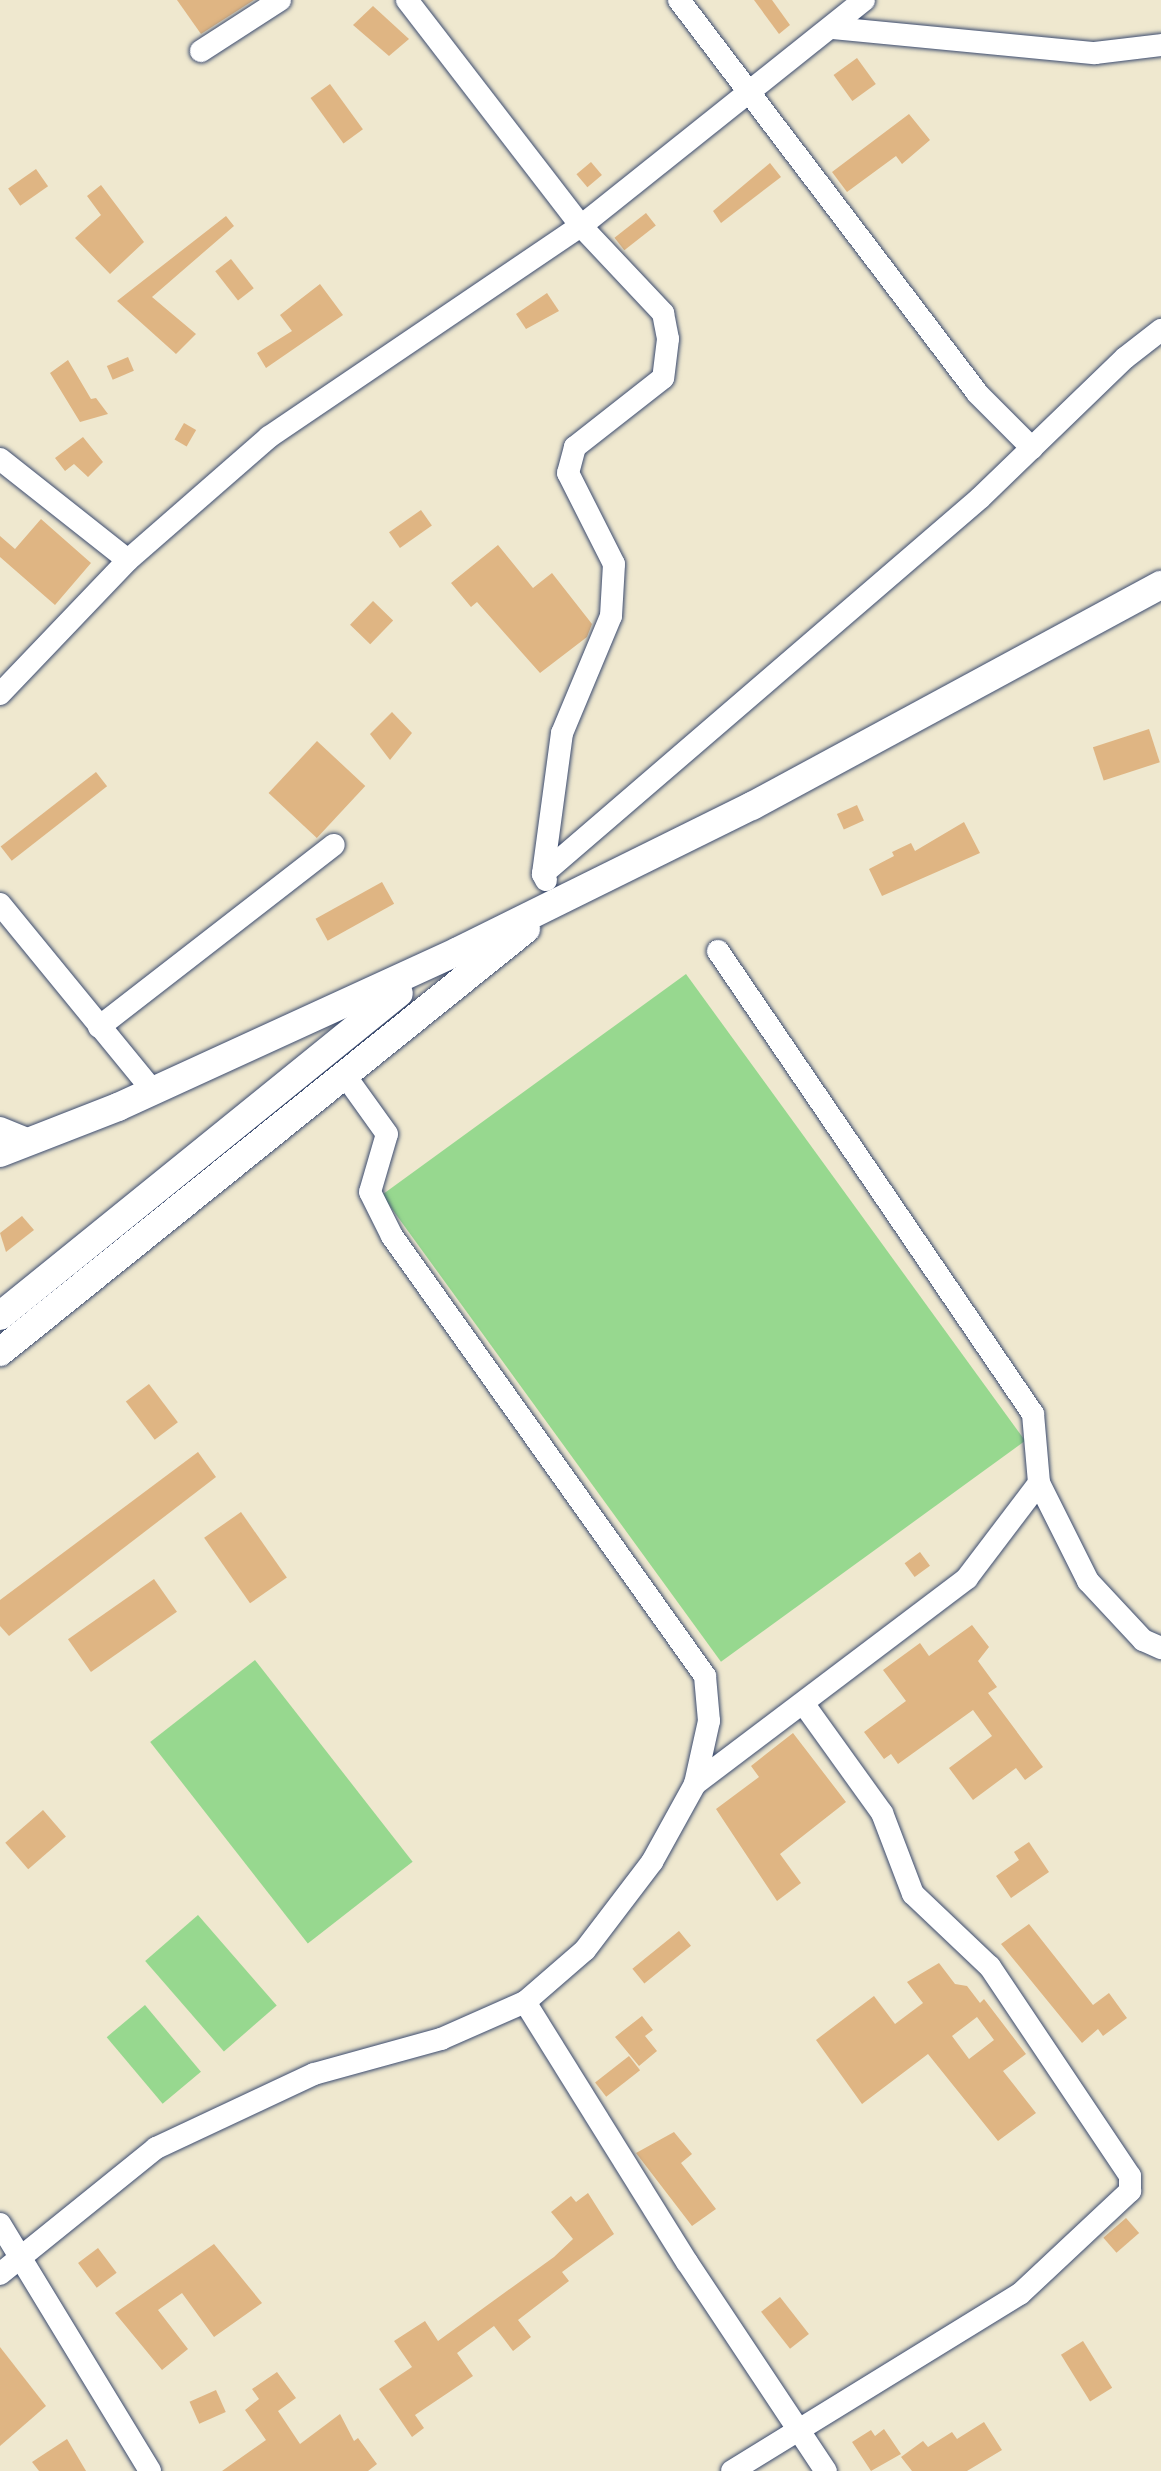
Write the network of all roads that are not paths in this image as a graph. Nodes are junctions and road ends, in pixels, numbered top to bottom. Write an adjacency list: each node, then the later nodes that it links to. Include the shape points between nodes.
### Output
1 (280, 0): 7 (street)
2 (407, 0): 9 (street)
3 (679, 0): 8 (street)
4 (864, 0): 5 (street)
5 (833, 28): 6 (street, via 1095,53); 8 (street)
6 (1161, 45)
7 (201, 51)
8 (749, 95): 9 (street); 11 (street, via 977,393)
9 (581, 226): 13 (street, via 269,437); 17 (street, via 663,313 667,358 663,378 575,447 571,460 568,473 614,564 611,616 562,733)
10 (1161, 330): 11 (street)
11 (1032, 448): 17 (street)
12 (0, 459): 13 (street)
13 (128, 560): 15 (street)
14 (1161, 585): 18 (main road, via 752,806)
15 (0, 694)
16 (334, 845): 23 (street)
17 (543, 874): 18 (street)
18 (556, 902): 20 (main road); 25 (main road)
19 (0, 904): 23 (street)
20 (458, 951): 22 (main road); 24 (main road)
21 (718, 951): 32 (street, via 1033,1414)
22 (302, 1024): 24 (main road); 26 (main road)
23 (99, 1027): 26 (street)
24 (325, 1048): 25 (main road); 30 (main road)
25 (344, 1074): 31 (main road); 35 (street, via 387,1134 370,1192 392,1236 705,1676 709,1721)
26 (153, 1091): 28 (main road)
27 (0, 1128): 28 (street)
28 (32, 1141): 29 (main road)
29 (0, 1153)
30 (0, 1316)
31 (0, 1352)
32 (1039, 1483): 33 (street, via 1088,1581 1143,1640); 34 (street, via 967,1578)
33 (1161, 1648)
34 (803, 1703): 35 (street); 40 (street, via 882,1813 913,1894 990,1967 1130,2176 1130,2191 1020,2294)
35 (695, 1784): 36 (street, via 652,1862 585,1950)
36 (525, 2002): 38 (street, via 441,2039 314,2074 156,2148); 40 (street)
37 (0, 2224): 38 (street)
38 (23, 2256): 39 (street); 41 (street, via 63,2333)
39 (0, 2274)
40 (798, 2433): 42 (street); 43 (street)
41 (150, 2471)
42 (732, 2471)
43 (826, 2471)

